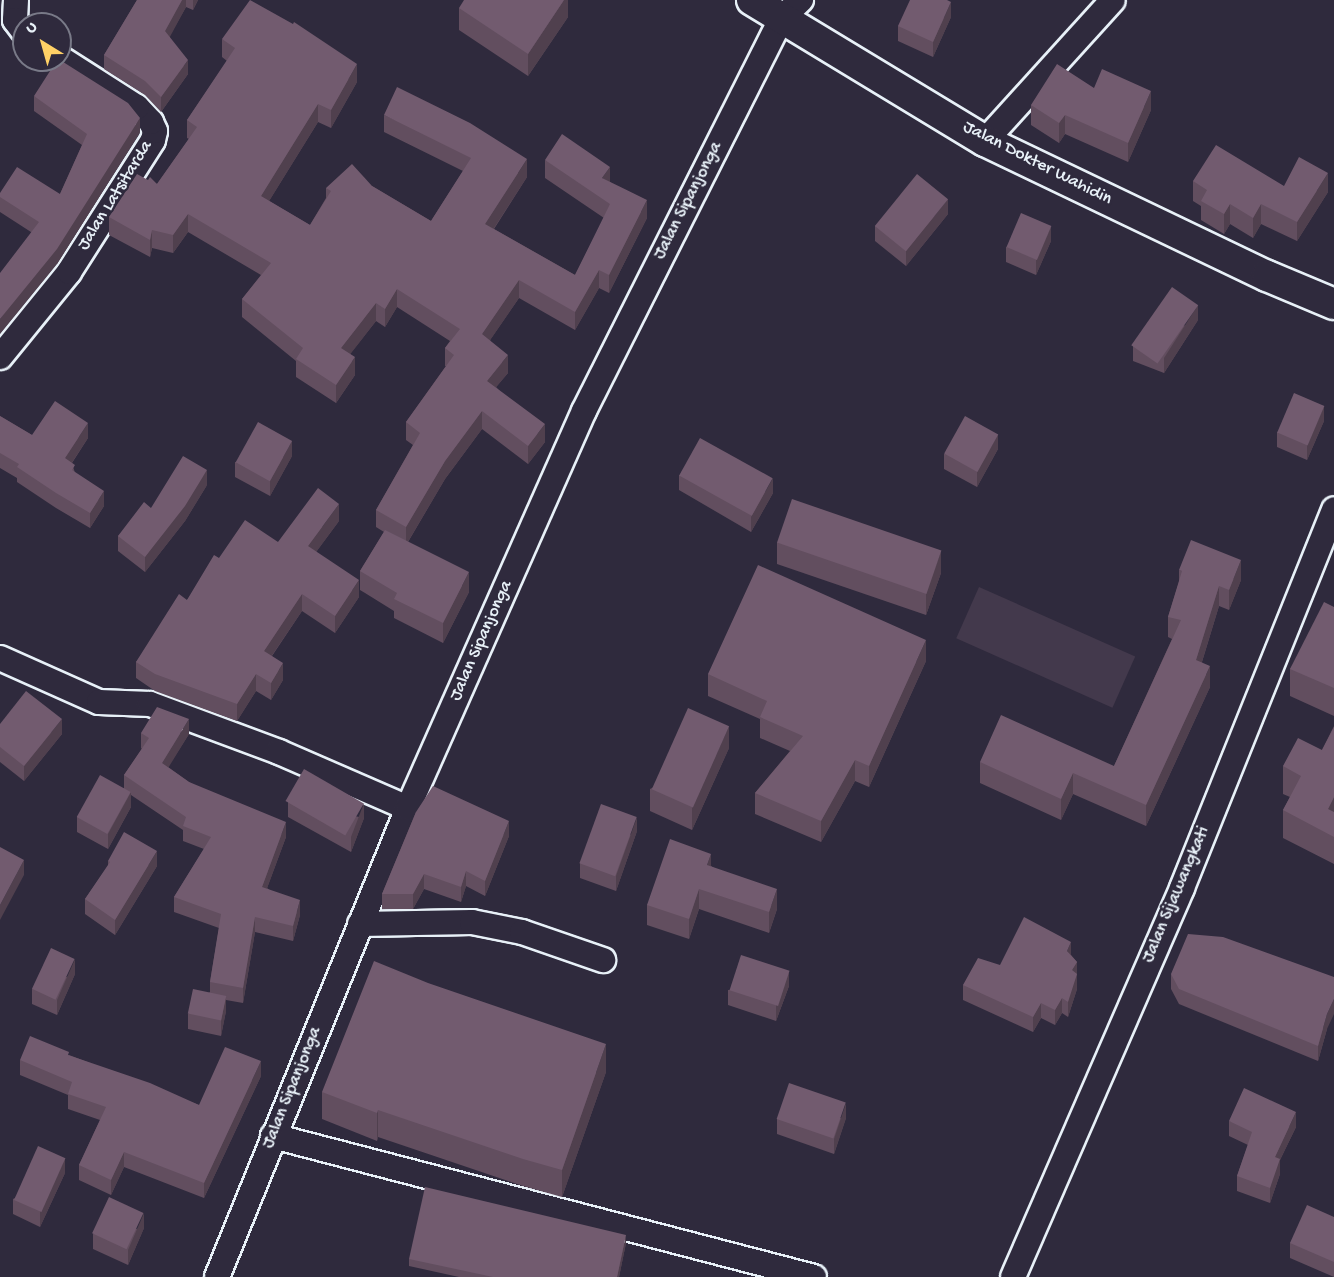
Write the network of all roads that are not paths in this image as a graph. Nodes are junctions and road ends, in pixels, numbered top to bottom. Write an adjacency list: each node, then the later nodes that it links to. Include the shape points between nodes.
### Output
1 (752, 0): 3 (street, Jalan Dokter Wahidin)
2 (1113, 0): 5 (street)
3 (791, 10): 5 (street, Jalan Dokter Wahidin); 10 (street, Jalan Sipanjonga, via 584,411)
4 (72, 66): 7 (street, Jalan Latsitarda, via 137,107 155,131 153,140 69,272)
5 (985, 141): 6 (street, Jalan Dokter Wahidin)
6 (1334, 304)
7 (0, 357)
8 (1334, 509): 16 (street, Jalan Sijawangkati, via 1182,888)
9 (2, 663): 10 (street, via 99,702 150,704 279,752)
10 (408, 808): 11 (street, Jalan Sipanjonga)
11 (360, 924): 12 (street, via 472,922 522,932); 13 (street, Jalan Sipanjonga)
12 (603, 960)
13 (273, 1136): 14 (street, Jalan Sipanjonga); 15 (street)
14 (217, 1277)
15 (814, 1277)
16 (1013, 1277)

